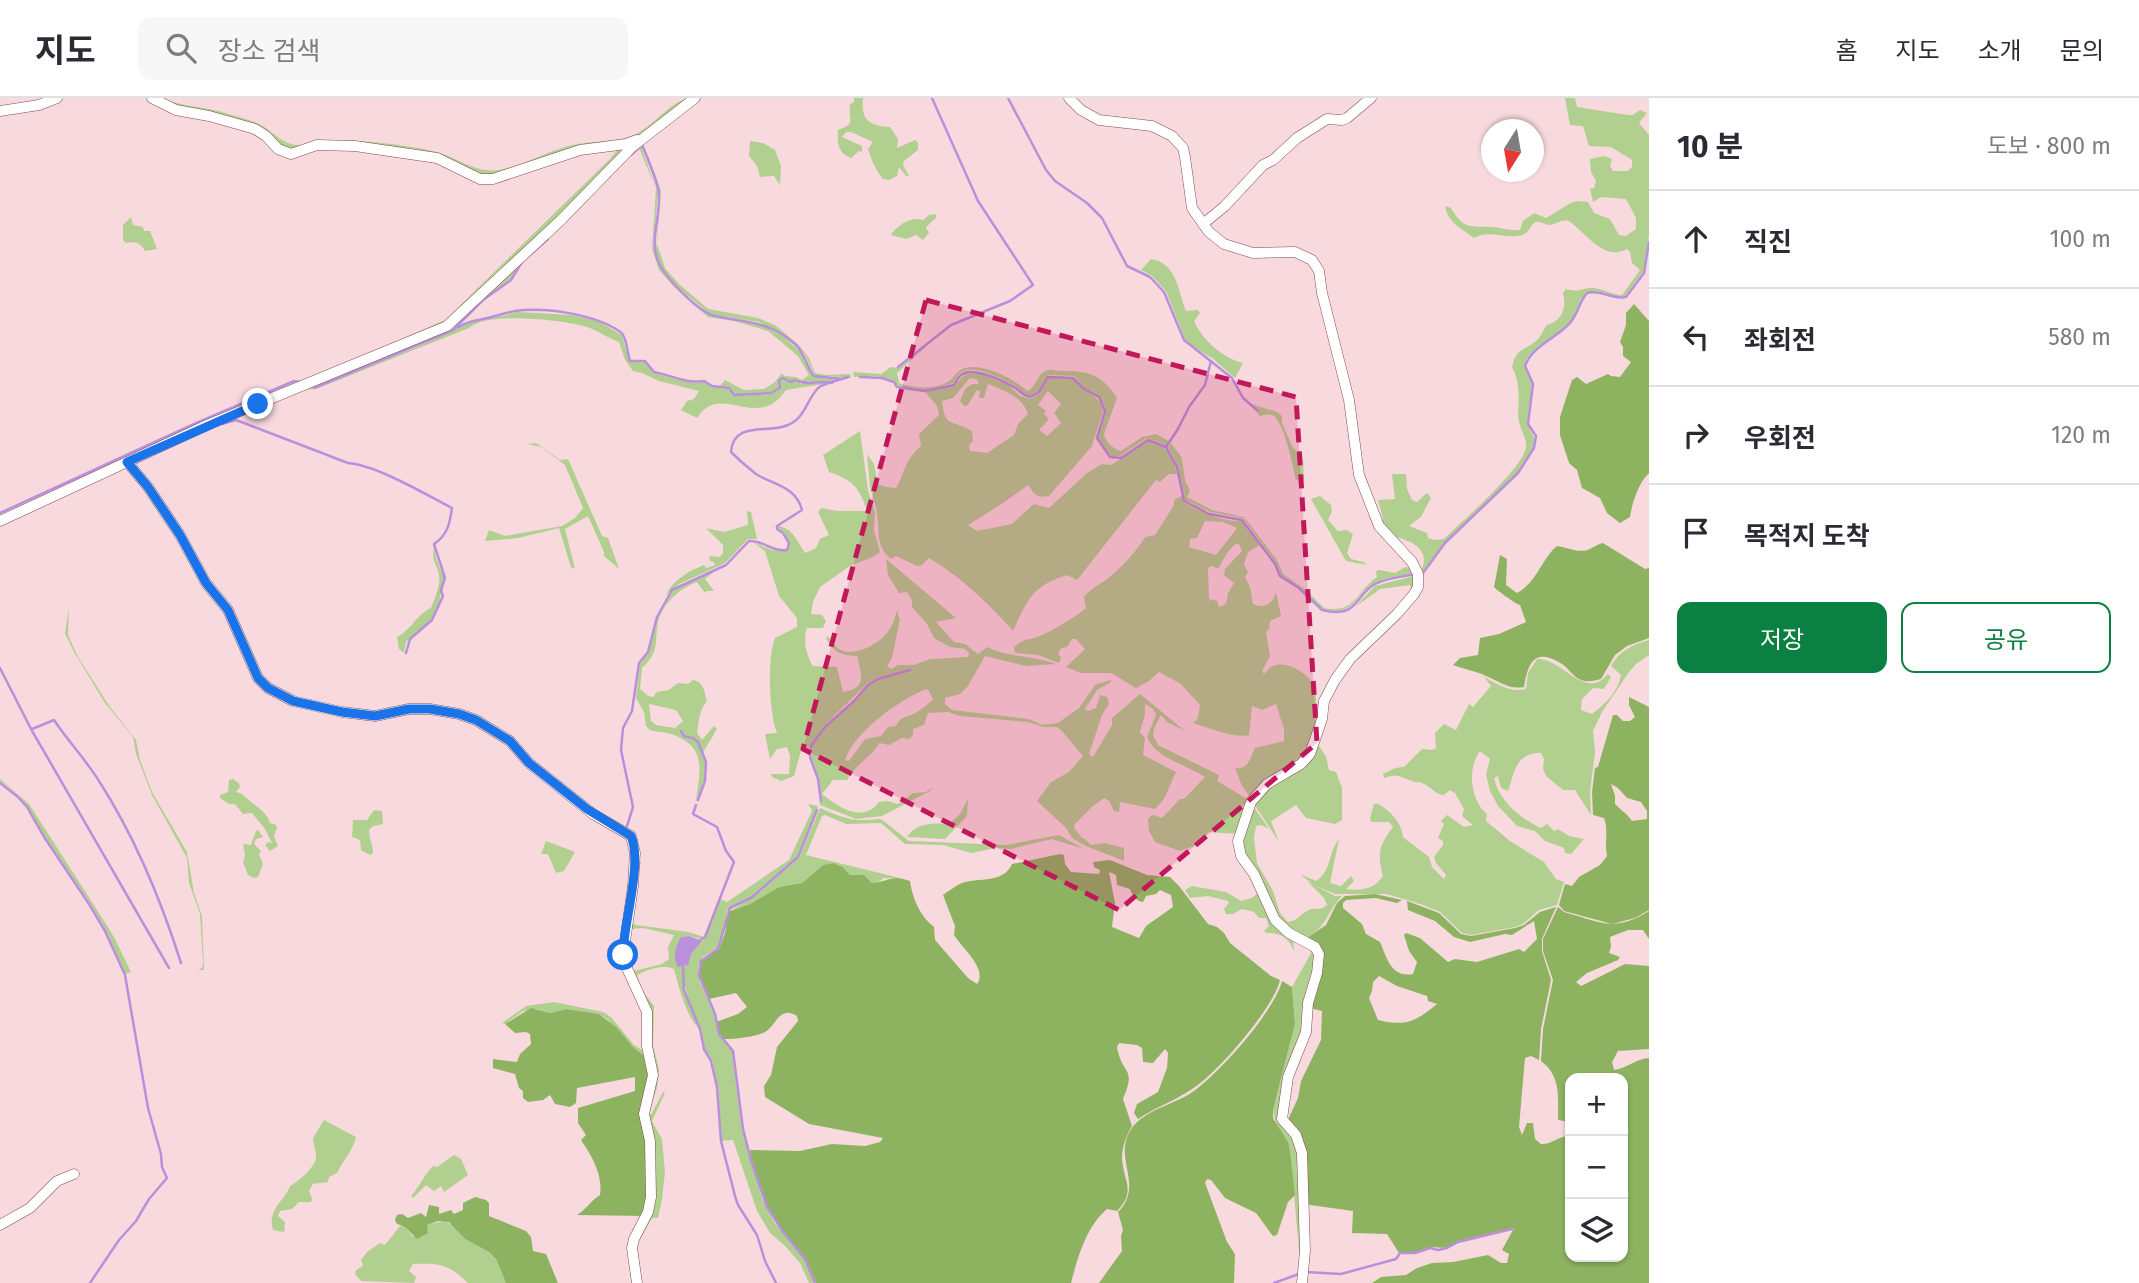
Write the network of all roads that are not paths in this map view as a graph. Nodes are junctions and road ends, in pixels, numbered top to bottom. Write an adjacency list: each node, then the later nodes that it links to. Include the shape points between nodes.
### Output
1 (57, 98): 6 (street)
2 (152, 98): 7 (street, via 176,110 254,130 291,154 317,145 355,145 437,158 480,179 493,179 580,150 626,144)
3 (695, 98): 7 (street)
4 (1069, 98): 8 (street, via 1099,120 1152,126 1172,136 1183,148 1192,208)
5 (1371, 98): 8 (street, via 1348,118 1327,119 1297,138)
6 (0, 111)
7 (650, 133): 9 (street, via 447,326)
8 (1203, 224): 14 (street, via 1224,244 1244,252 1303,254 1316,265 1349,400 1359,475 1379,526 1418,575 1414,594 1335,680 1324,701 1310,754 1267,784 1251,802 1238,841 1241,856 1275,920 1319,954 1306,1032 1288,1077 1282,1119 1296,1135 1302,1153)
9 (127, 462): 10 (street); 13 (street, via 228,610 258,678 268,688 293,701 342,712 375,716 430,709 476,720 510,741 529,763 587,809 631,836 635,853 623,955 647,1012 653,1075 643,1120 650,1141 651,1197 632,1248)
10 (0, 521)
11 (74, 1174): 12 (street, via 57,1181 30,1208)
12 (0, 1226)
13 (637, 1283)
14 (1303, 1283)

